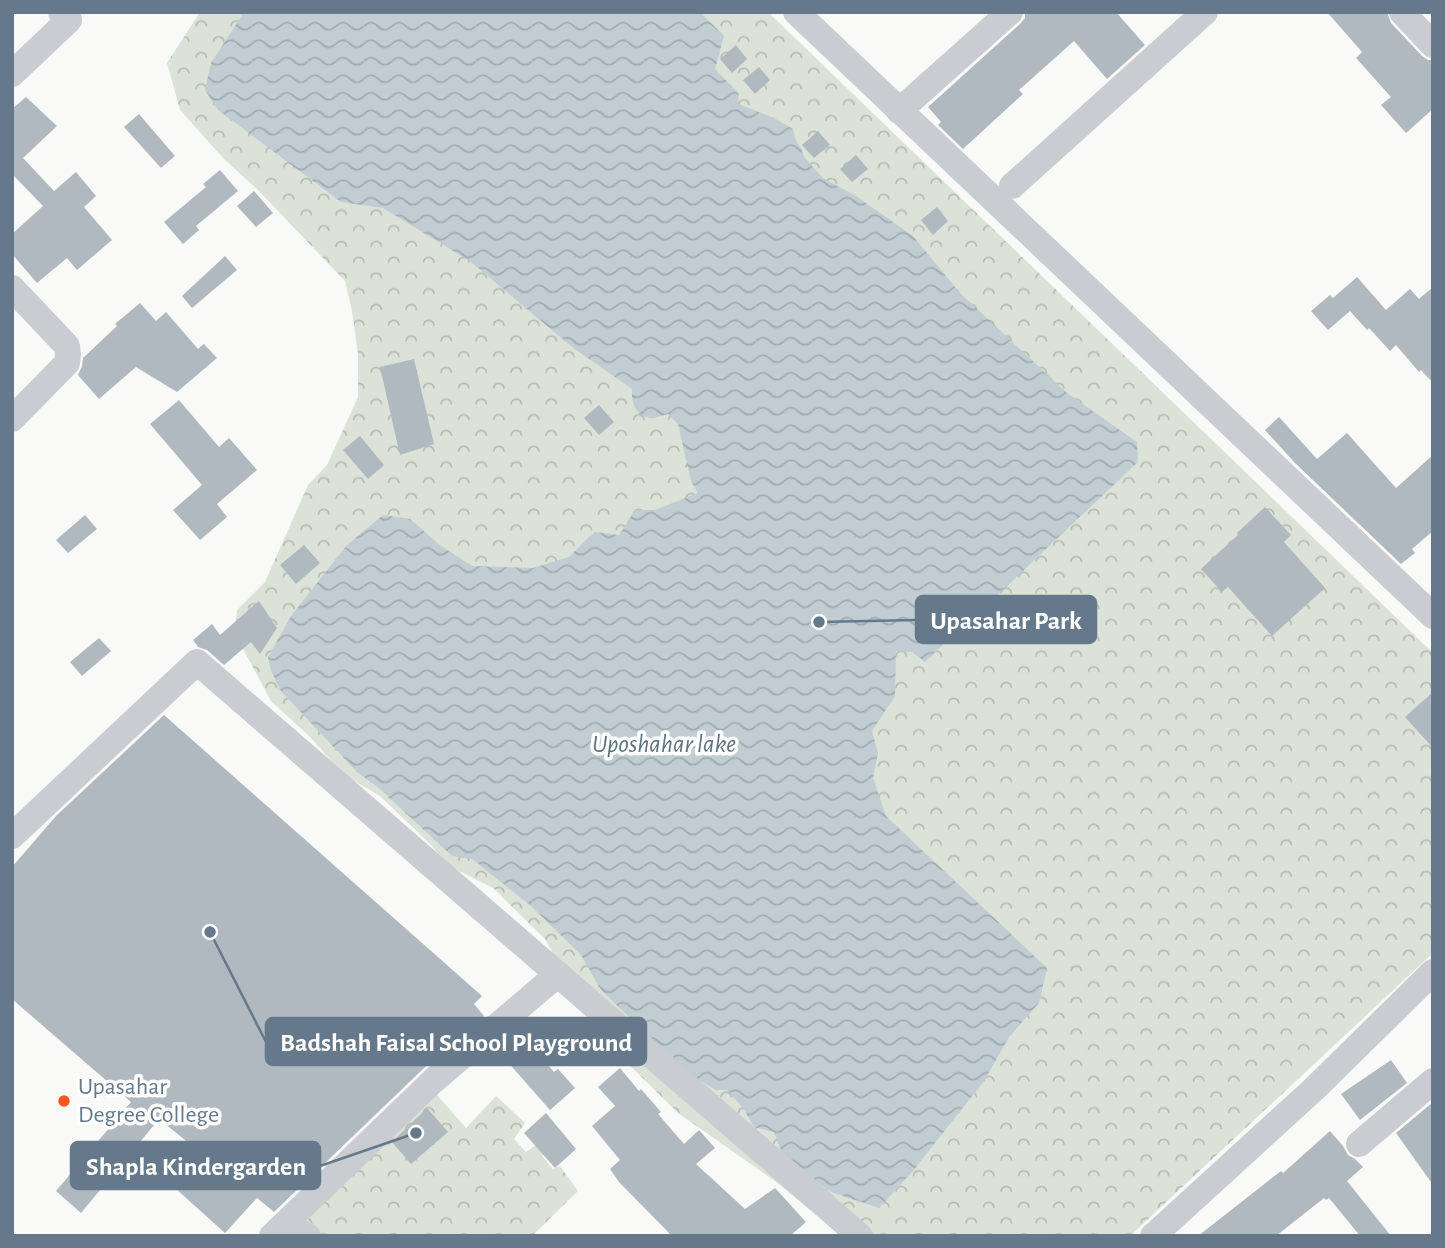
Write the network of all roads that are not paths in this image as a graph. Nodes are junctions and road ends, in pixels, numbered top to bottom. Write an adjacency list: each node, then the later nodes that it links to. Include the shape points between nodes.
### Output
1 (61, 12): 7 (street, via 69,20)
2 (796, 12): 8 (street)
3 (1010, 12): 8 (street)
4 (1205, 12): 9 (street)
5 (1402, 12): 6 (street)
6 (1433, 45)
7 (12, 74)
8 (900, 111): 12 (street)
9 (1012, 186)
10 (12, 288): 11 (street, via 67,346 68,354 67,363)
11 (12, 419)
12 (1433, 616)
13 (12, 836): 15 (street, via 197,662)
14 (1433, 972): 21 (street)
15 (558, 974): 18 (street, via 434,1080); 20 (street)
16 (1433, 1081): 17 (street)
17 (1359, 1144)
18 (276, 1233): 19 (street)
19 (308, 1236)
20 (860, 1236)
21 (1153, 1236)

